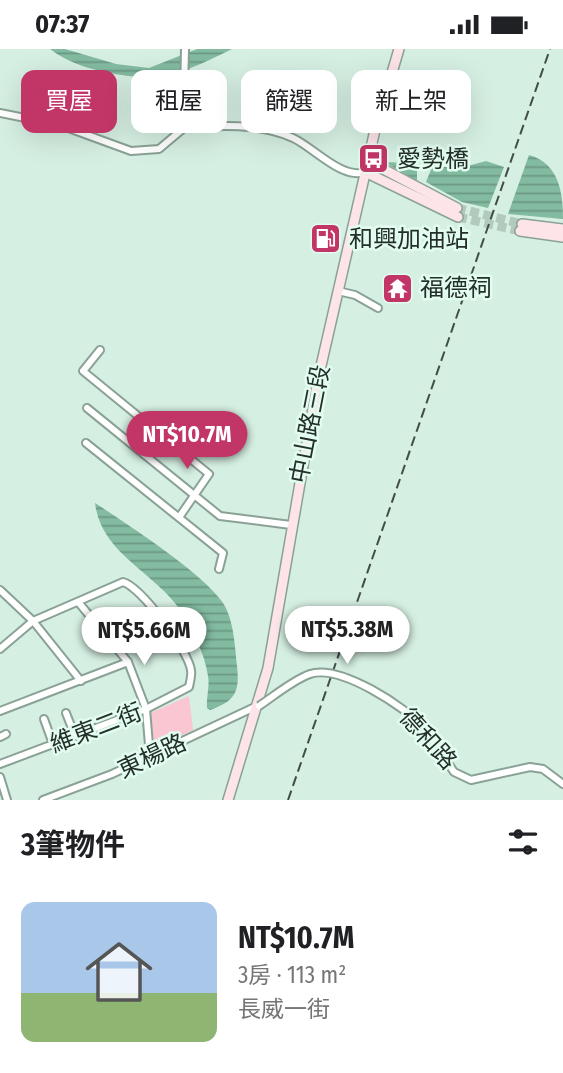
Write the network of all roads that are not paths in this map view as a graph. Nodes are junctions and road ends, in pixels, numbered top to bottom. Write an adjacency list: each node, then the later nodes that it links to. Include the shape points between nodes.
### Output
1 (398, 49): 5 (street, 中山路三段)
2 (185, 50): 3 (street)
3 (184, 70)
4 (0, 113): 6 (street, via 60,125 131,151 159,149 184,128 264,128 292,138 349,173)
5 (368, 161): 6 (street, 中山路三段); 6 (street, via 457,212)
6 (365, 172): 9 (street, 中山路三段)
7 (563, 229): 8 (street, via 521,227)
8 (563, 237)
9 (338, 291): 10 (street); 16 (street, 中山路三段)
10 (378, 309)
11 (100, 350): 14 (street, via 83,371 209,474)
12 (87, 408): 14 (street)
13 (86, 443): 15 (street)
14 (194, 494): 15 (street); 16 (street, via 219,516)
15 (180, 516): 17 (street, via 223,553)
16 (291, 525): 24 (street, 中山路三段)
17 (219, 569)
18 (0, 590): 20 (street)
19 (79, 603): 20 (street); 22 (street); 25 (street, 維東二街, via 123,582 131,584 185,653 190,687)
20 (33, 621): 21 (street); 23 (street)
21 (0, 649)
22 (128, 662): 23 (street); 25 (street)
23 (81, 681): 26 (street)
24 (258, 706): 31 (street, 東楊路); 34 (street, 德和路, bridge, via 321,672 373,688 413,716 454,772 471,780 530,767 543,769); 37 (street, 中山路三段)
25 (146, 709): 29 (street, 維東二街); 31 (street)
26 (0, 711)
27 (66, 713): 29 (street)
28 (44, 719): 30 (street)
29 (75, 736): 30 (street, 維東二街)
30 (53, 744): 32 (street, 維東二街)
31 (150, 757): 36 (street, 東楊路)
32 (0, 764)
33 (0, 777): 35 (street)
34 (563, 784)
35 (7, 800)
36 (43, 800)
37 (228, 800)

